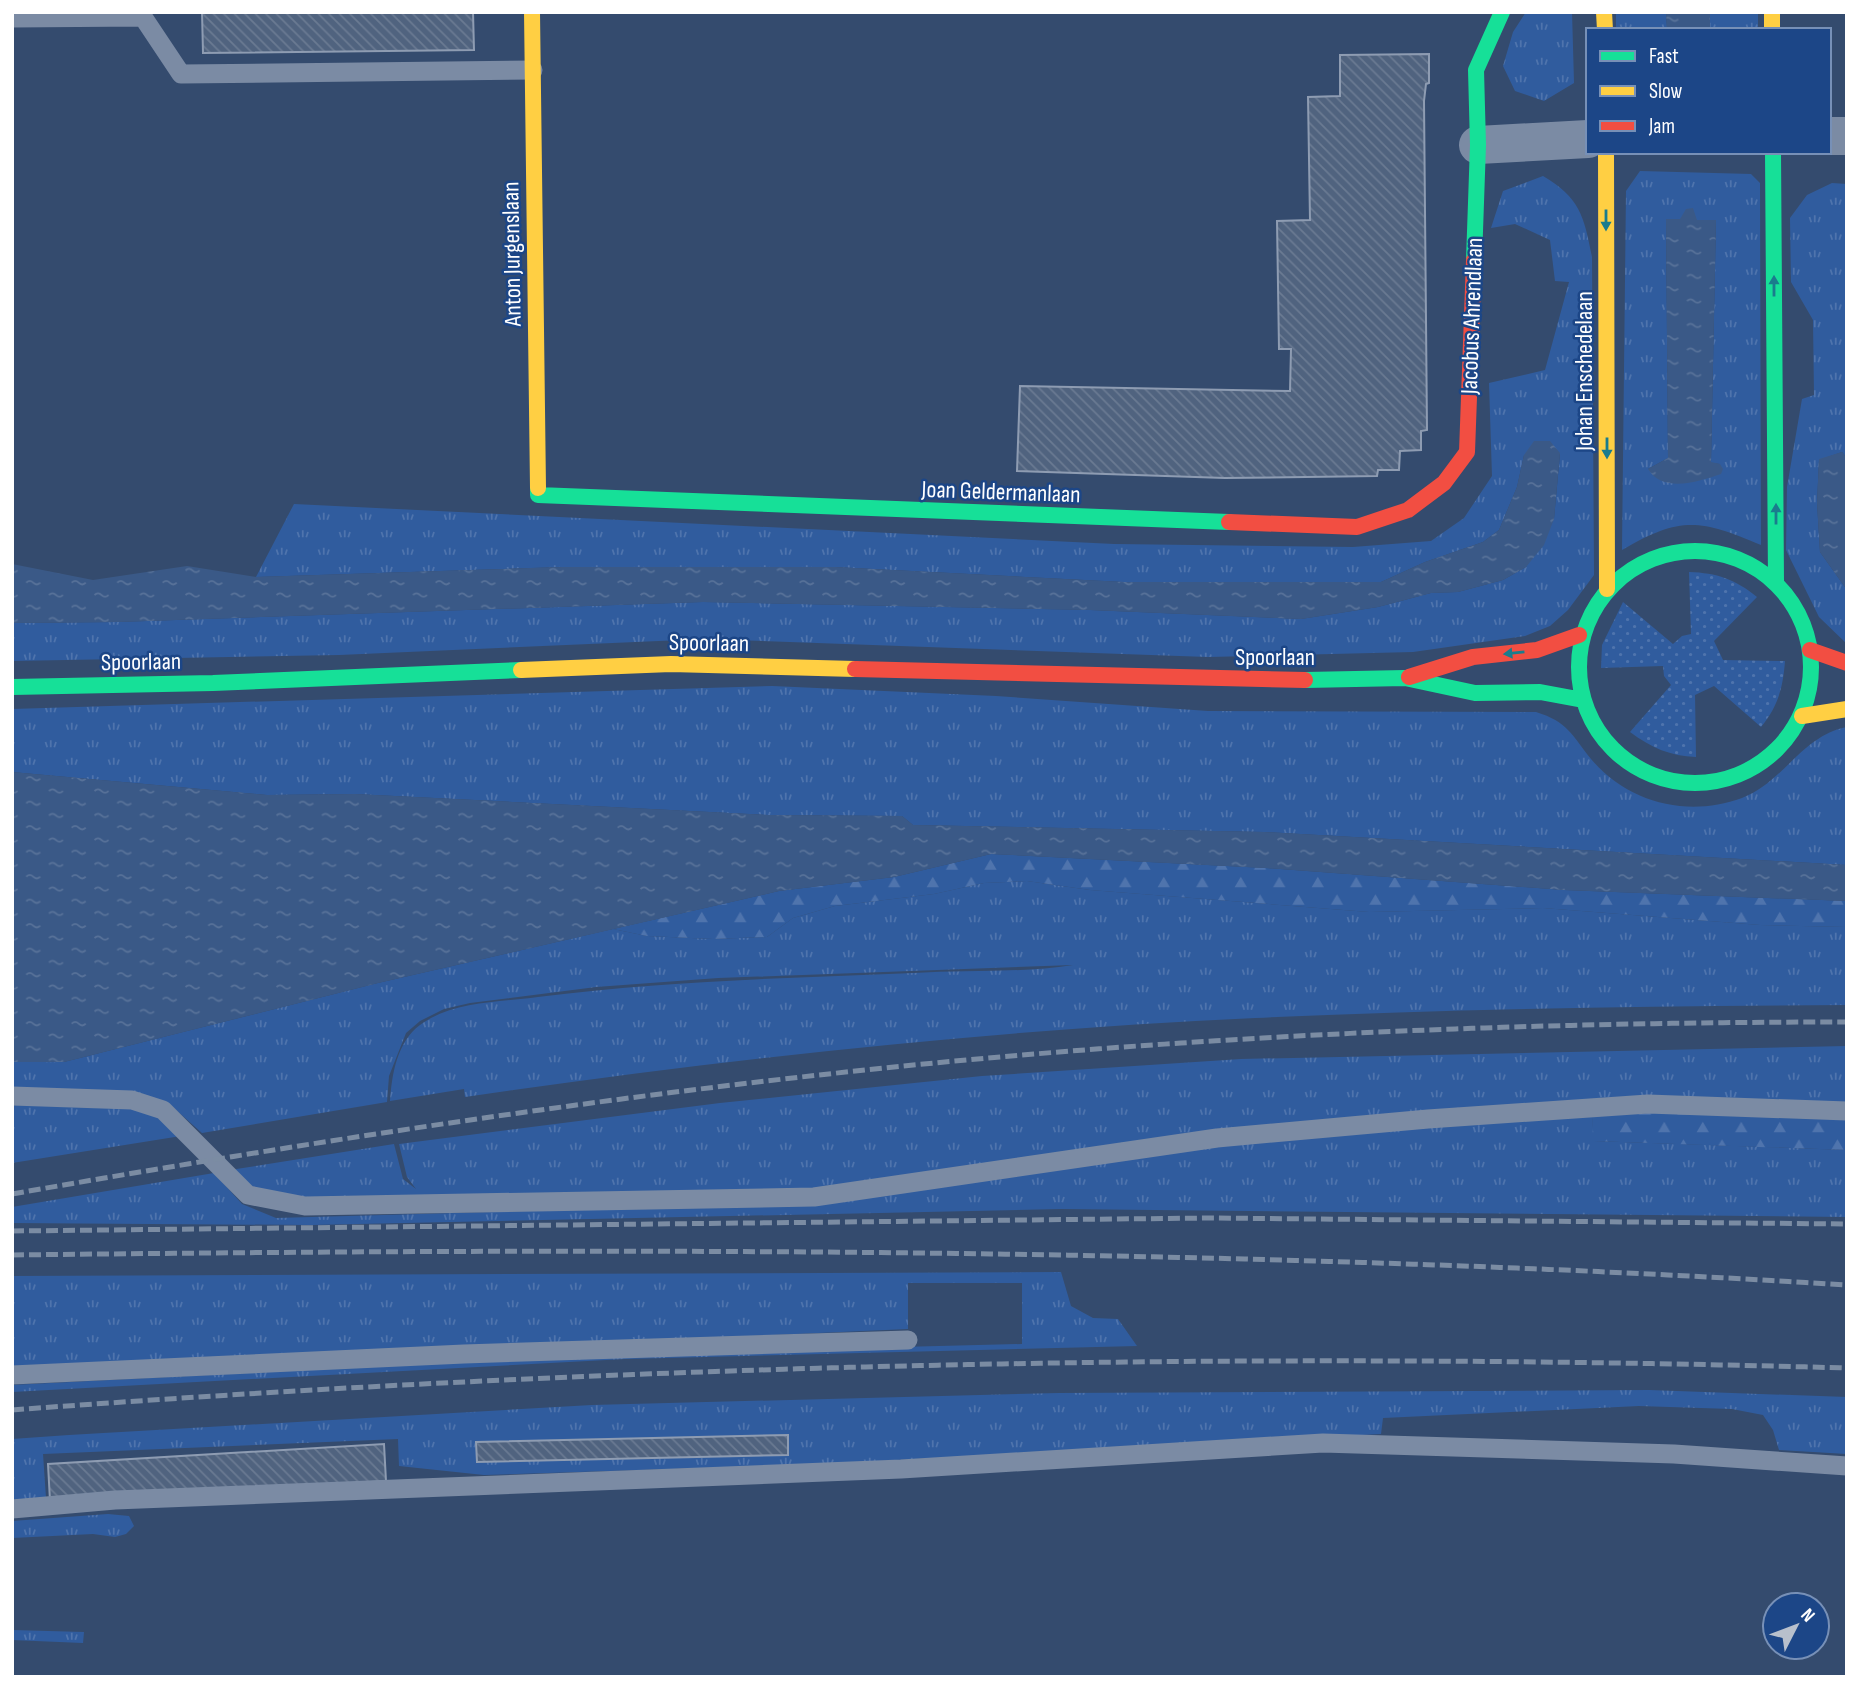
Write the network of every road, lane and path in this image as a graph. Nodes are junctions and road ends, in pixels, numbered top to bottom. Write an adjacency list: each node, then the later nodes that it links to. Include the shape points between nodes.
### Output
1 (532, 12): 4 (street, Anton Jurgenslaan)
2 (1502, 12): 6 (street, Jacobus Ahrendlaan, via 1476,70)
3 (12, 18): 4 (lane, via 143,17 181,74)
4 (533, 70): 10 (street, Anton Jurgenslaan)
5 (1586, 139): 6 (street)
6 (1478, 145): 9 (street, Jacobus Ahrendlaan, via 1467,452)
7 (1606, 154): 12 (street, Johan Enschedelaan, one-way to 12)
8 (1773, 154): 11 (street, one-way to 8)
9 (1449, 481): 10 (street, Joan Geldermanlaan, via 1410,511 1357,527)
10 (538, 495)
11 (1776, 582): 12 (street, via 1750,562 1691,549 1647,563); 14 (street, via 1797,610)
12 (1607, 589): 13 (street)
13 (1579, 635): 16 (street, Spoorlaan, one-way to 16, via 1537,650 1473,657); 18 (street, via 1576,668)
14 (1810, 650): 15 (street); 20 (street, via 1810,681)
15 (1847, 663)
16 (1405, 678): 17 (street, Spoorlaan, via 1261,681 671,664); 18 (street, Spoorlaan, via 1475,693 1540,692)
17 (12, 687)
18 (1583, 700): 20 (street, via 1602,738 1644,773 1687,784 1738,775 1788,740)
19 (1847, 709): 20 (street)
20 (1802, 716)
21 (12, 1096): 22 (lane, via 132,1100 163,1110 248,1195 305,1206 814,1197 1217,1138 1428,1119 1648,1104)
22 (1847, 1111)
23 (908, 1339): 24 (lane)
24 (12, 1375)
25 (1847, 1466): 26 (lane, via 1674,1454 1323,1443 901,1469 115,1500)
26 (12, 1509)

